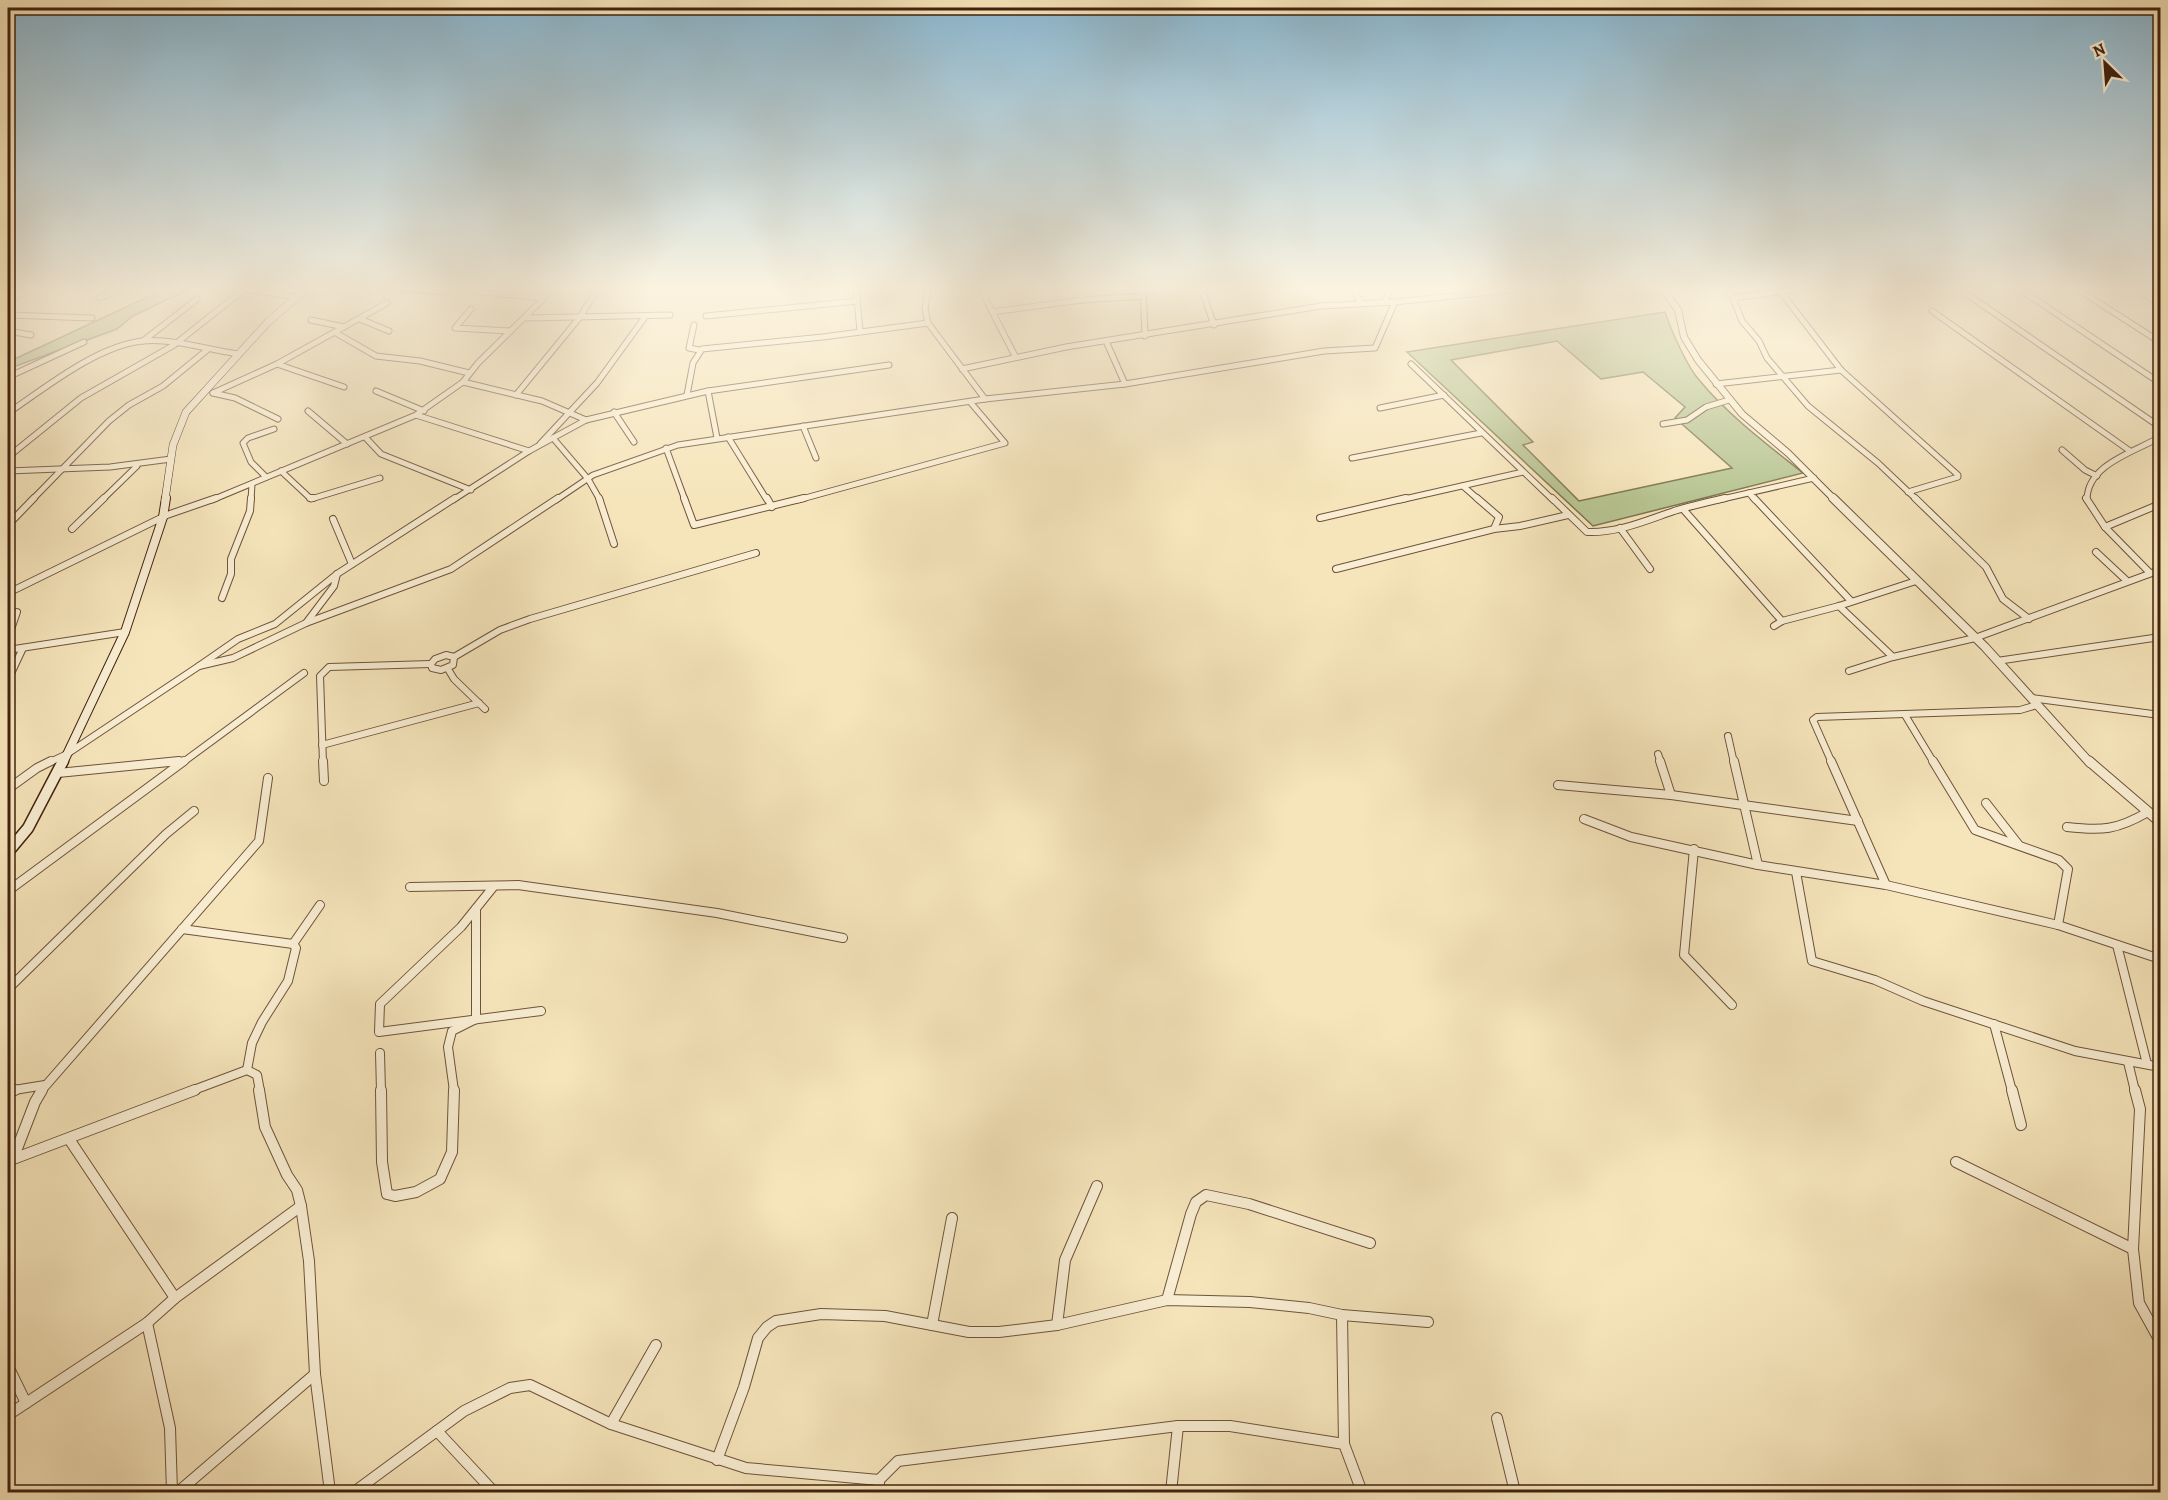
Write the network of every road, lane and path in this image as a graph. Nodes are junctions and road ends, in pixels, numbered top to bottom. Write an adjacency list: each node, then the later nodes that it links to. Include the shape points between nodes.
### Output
1 (49, 358): 28 (street)
2 (97, 358): 50 (street)
3 (151, 358): 71 (street, via 81,398)
4 (197, 358): 76 (street, via 158,390 109,421)
5 (235, 358): 37 (main road)
6 (288, 358): 22 (street)
7 (394, 358): 27 (street)
8 (483, 358): 27 (street)
9 (546, 358): 39 (street)
10 (615, 358): 48 (street)
11 (696, 358): 40 (street)
12 (954, 358): 25 (street)
13 (1007, 358): 25 (street)
14 (1114, 358): 32 (street)
15 (1282, 358): 32 (street)
16 (1698, 358): 33 (street)
17 (1767, 358): 29 (street)
18 (1832, 358): 26 (street)
19 (1995, 358): 70 (street)
20 (2060, 358): 56 (street)
21 (2123, 358): 31 (street)
22 (277, 364): 34 (street); 38 (street)
23 (1411, 364): 41 (street)
24 (889, 365): 36 (street)
25 (962, 369): 42 (street)
26 (1841, 370): 29 (street); 88 (street, via 1958,475)
27 (469, 372): 30 (street)
28 (8, 377)
29 (1782, 377): 33 (street); 88 (street, via 1808,406)
30 (463, 382): 39 (street); 47 (street)
31 (2160, 383)
32 (1125, 384): 42 (street)
33 (1716, 384): 43 (street)
34 (344, 387)
35 (376, 391): 47 (street)
36 (708, 391): 40 (street); 63 (street)
37 (201, 393): 38 (street); 73 (main road, via 180,424)
38 (213, 393): 52 (street, via 235,398)
39 (516, 395): 48 (street)
40 (687, 395): 49 (street)
41 (1444, 395): 45 (street); 58 (street)
42 (985, 399): 44 (street)
43 (1729, 400): 54 (street, via 1706,407 1687,420); 83 (street)
44 (971, 402): 55 (street); 91 (street, via 1005,443)
45 (1380, 408)
46 (308, 411): 65 (street)
47 (424, 411): 51 (street)
48 (572, 412): 53 (street); 66 (street)
49 (614, 412): 53 (street); 64 (street)
50 (8, 413)
51 (416, 415): 60 (street); 69 (street)
52 (278, 419)
53 (586, 420): 62 (street)
54 (1663, 424)
55 (803, 426): 61 (street); 74 (street)
56 (2160, 427)
57 (274, 429): 81 (street, via 243,442 252,462)
58 (1481, 433): 72 (street); 79 (street)
59 (2160, 436): 70 (street)
60 (365, 437): 65 (street); 87 (street, via 381,454)
61 (728, 437): 63 (street); 91 (street)
62 (553, 438): 66 (street); 84 (street)
63 (717, 438): 67 (street)
64 (634, 442)
65 (346, 444): 78 (street)
66 (538, 446): 69 (street)
67 (666, 448): 84 (street); 91 (street, via 694,525)
68 (2062, 450): 80 (street)
69 (529, 451): 87 (street)
70 (2130, 452): 80 (street, via 2110,460)
71 (8, 457)
72 (1352, 458)
73 (171, 459): 75 (street); 94 (main road)
74 (816, 459)
75 (137, 465): 76 (street); 100 (street)
76 (62, 470): 77 (street); 97 (street)
77 (8, 471)
78 (281, 471): 81 (street); 82 (street, via 311,499)
79 (1523, 472): 86 (street); 93 (street)
80 (2097, 476): 98 (street, via 2086,498)
81 (266, 477): 85 (street)
82 (380, 478)
83 (1814, 478): 89 (street); 112 (street)
84 (588, 479): 102 (street, via 603,505); 120 (street, via 451,569)
85 (252, 484): 94 (street); 114 (street, via 250,512 231,559 231,574)
86 (1463, 486): 95 (street); 101 (street, via 1499,517)
87 (471, 490): 105 (street)
88 (1908, 492): 118 (street, via 1978,558 2003,599)
89 (1749, 493): 92 (street); 115 (street)
90 (2160, 504): 98 (street)
91 (772, 507)
92 (1683, 509): 99 (street); 119 (street)
93 (1568, 515): 99 (street, via 1587,532); 101 (street)
94 (163, 517): 113 (street); 122 (main road)
95 (1320, 518)
96 (333, 519): 105 (street)
97 (8, 525)
98 (2105, 527): 110 (street)
99 (1620, 528): 107 (street)
100 (72, 529)
101 (1494, 529): 106 (street)
102 (614, 544)
103 (2096, 552): 111 (street)
104 (756, 553): 128 (street, via 530,619 500,630)
105 (352, 564): 109 (street)
106 (1336, 569)
107 (1650, 569)
108 (2160, 570): 110 (street)
109 (337, 573): 120 (street, via 334,586); 132 (street, via 282,619 238,639)
110 (2150, 573): 111 (street)
111 (2126, 580): 118 (street)
112 (1916, 581): 115 (street); 125 (street)
113 (8, 593)
114 (222, 598)
115 (1851, 601): 116 (street)
116 (1839, 606): 119 (street); 129 (street)
117 (17, 612): 124 (street)
118 (2029, 619): 125 (street)
119 (1782, 621): 121 (street)
120 (306, 623): 132 (street, via 233,658)
121 (1774, 626)
122 (125, 632): 126 (street); 144 (main road)
123 (2160, 637): 130 (street)
124 (8, 638)
125 (1975, 638): 129 (street); 130 (street)
126 (23, 648): 127 (street); 136 (street)
127 (8, 650)
128 (454, 657): 131 (street, via 442,656); 133 (street, via 455,662)
129 (1893, 657): 134 (street)
130 (1997, 662): 137 (street)
131 (431, 664): 133 (street, via 437,671); 143 (street, via 329,667 319,681)
132 (199, 666): 144 (street)
133 (448, 669): 138 (street)
134 (1849, 670)
135 (304, 673): 146 (street)
136 (8, 681)
137 (2034, 701): 140 (street, via 2020,710); 141 (street); 156 (street, via 2089,762)
138 (479, 703): 139 (street); 143 (street)
139 (485, 708)
140 (1905, 715): 158 (street, via 1814,720); 161 (street, via 1970,825 1983,835)
141 (2160, 715)
142 (1728, 736): 154 (street)
143 (322, 745): 149 (street)
144 (67, 754): 147 (main road); 151 (street, via 37,768)
145 (1658, 754): 152 (street)
146 (185, 761): 147 (street); 169 (street)
147 (58, 773): 163 (main road, via 28,828)
148 (268, 778): 173 (street, via 259,841)
149 (324, 781)
150 (1558, 785): 152 (street)
151 (8, 789)
152 (1671, 795): 154 (street)
153 (1986, 803): 161 (street)
154 (1744, 806): 158 (street); 164 (street)
155 (194, 811): 178 (street)
156 (2148, 812): 159 (street); 160 (street, via 2110,831)
157 (1584, 819): 162 (street, via 1618,834)
158 (1858, 822): 166 (street)
159 (2160, 822)
160 (2067, 827)
161 (2018, 844): 172 (street, via 2059,860 2068,869)
162 (1694, 849): 164 (street); 179 (street, via 1684,955)
163 (8, 852)
164 (1758, 865): 165 (street)
165 (1796, 872): 166 (street); 182 (street, via 1812,961)
166 (1886, 885): 172 (street)
167 (494, 886): 168 (street); 171 (street); 174 (street, via 518,885 717,913)
168 (410, 887)
169 (8, 891)
170 (320, 905): 175 (street)
171 (476, 909): 181 (street); 181 (street, via 380,1004 379,1032)
172 (2058, 925): 176 (street)
173 (182, 929): 175 (street); 188 (street)
174 (843, 938)
175 (293, 944): 187 (street, via 296,948 289,979 255,1032)
176 (2118, 945): 177 (street); 185 (street)
177 (2160, 959)
178 (8, 989)
179 (1732, 1005)
180 (541, 1011): 181 (street)
181 (476, 1019): 183 (street, via 452,1031 448,1047 454,1090 452,1152 440,1179 416,1192 396,1196 387,1194 382,1162)
182 (1994, 1024): 184 (street, via 2075,1051); 190 (street)
183 (380, 1053)
184 (2128, 1062): 185 (street); 198 (street, via 2140,1109)
185 (2147, 1064): 186 (street)
186 (2160, 1067)
187 (247, 1070): 191 (street); 195 (street, via 257,1076 265,1127)
188 (45, 1085): 189 (street); 192 (street)
189 (8, 1091)
190 (2021, 1125)
191 (69, 1139): 192 (street); 199 (street)
192 (10, 1160)
193 (1956, 1162): 198 (street)
194 (1097, 1186): 205 (street, via 1065,1260)
195 (301, 1206): 199 (street); 209 (street, via 309,1261)
196 (952, 1218): 204 (street)
197 (1370, 1243): 200 (street, via 1249,1204 1206,1195 1196,1202 1191,1214)
198 (2133, 1248): 206 (street, via 2139,1303)
199 (175, 1298): 203 (street)
200 (1167, 1300): 201 (street, via 1250,1302); 205 (street)
201 (1342, 1315): 202 (street); 216 (street)
202 (1428, 1322)
203 (147, 1323): 210 (street); 219 (street, via 170,1428)
204 (932, 1325): 205 (street, via 969,1332); 217 (street, via 885,1316 820,1314 776,1321 758,1338)
205 (1056, 1325)
206 (2160, 1341)
207 (656, 1345): 213 (street)
208 (8, 1366): 210 (street)
209 (315, 1374): 220 (street); 221 (street)
210 (26, 1403): 211 (street)
211 (8, 1415)
212 (1497, 1418): 227 (street)
213 (611, 1425): 215 (street, via 530,1385 519,1385 486,1398); 217 (street)
214 (1178, 1425): 216 (street, via 1230,1426); 218 (street, via 898,1461); 225 (street)
215 (437, 1431): 222 (street); 223 (street)
216 (1344, 1444): 226 (street)
217 (717, 1460): 218 (street, via 746,1468)
218 (879, 1480): 224 (street)
219 (172, 1492)
220 (178, 1492)
221 (330, 1492)
222 (354, 1492)
223 (494, 1492)
224 (879, 1492)
225 (1171, 1492)
226 (1362, 1492)
227 (1515, 1492)

